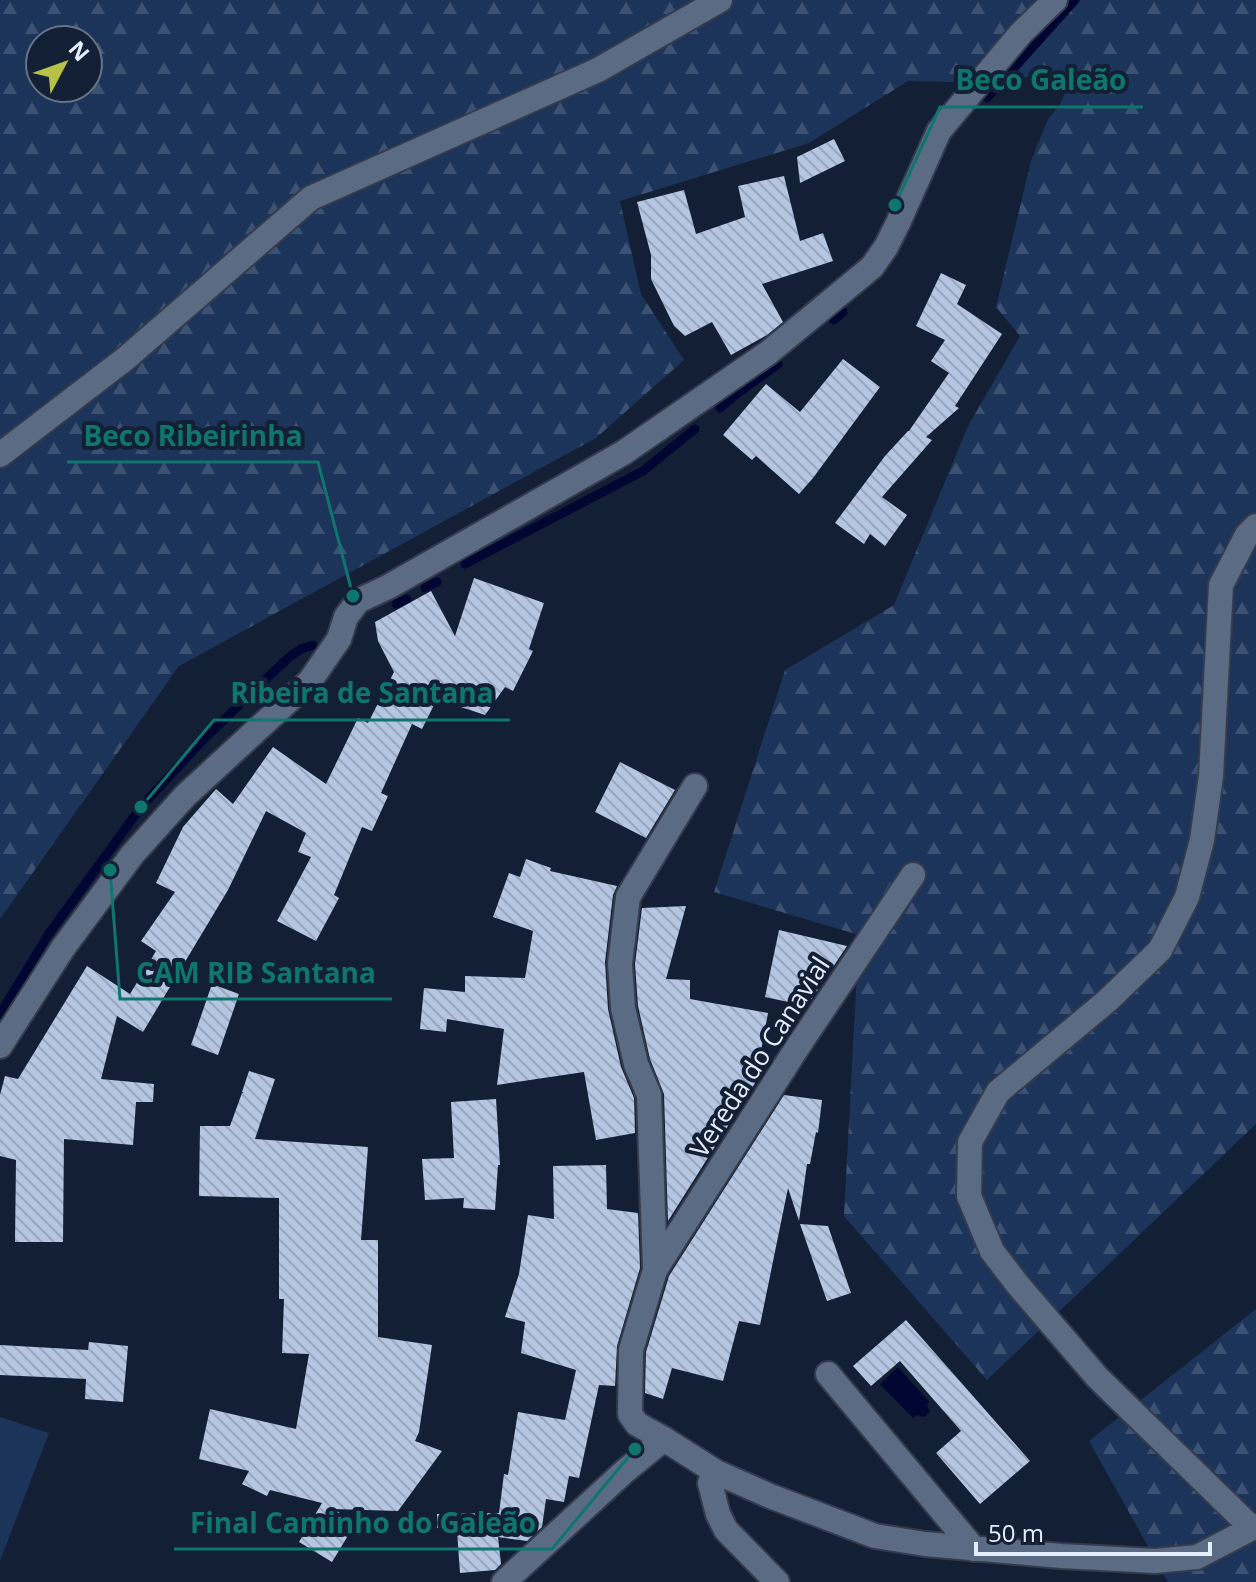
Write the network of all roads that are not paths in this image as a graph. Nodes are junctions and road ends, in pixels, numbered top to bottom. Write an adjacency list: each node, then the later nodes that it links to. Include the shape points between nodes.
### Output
1 (720, 0): 3 (street, via 598,70 311,198 125,359)
2 (1055, 0): 7 (street, via 939,131 872,267 768,353 623,453 358,601 310,681 185,796 132,855)
3 (0, 455)
4 (1256, 526): 12 (street, via 1221,585 1211,776 1187,897 1160,950 998,1092 970,1142 969,1196 992,1251 1097,1377)
5 (695, 786): 8 (street, via 628,897 620,964 623,1008 649,1095)
6 (913, 875): 8 (street, Vereda do Canavial)
7 (0, 1046)
8 (655, 1270): 10 (street, via 631,1350 630,1414)
9 (828, 1374): 13 (street)
10 (664, 1439): 11 (street); 14 (street)
11 (716, 1472): 13 (street, via 875,1536); 15 (street, via 710,1483 726,1530)
12 (1254, 1527): 13 (street, via 1197,1557 1155,1561)
13 (974, 1549)
14 (504, 1582)
15 (777, 1582)

